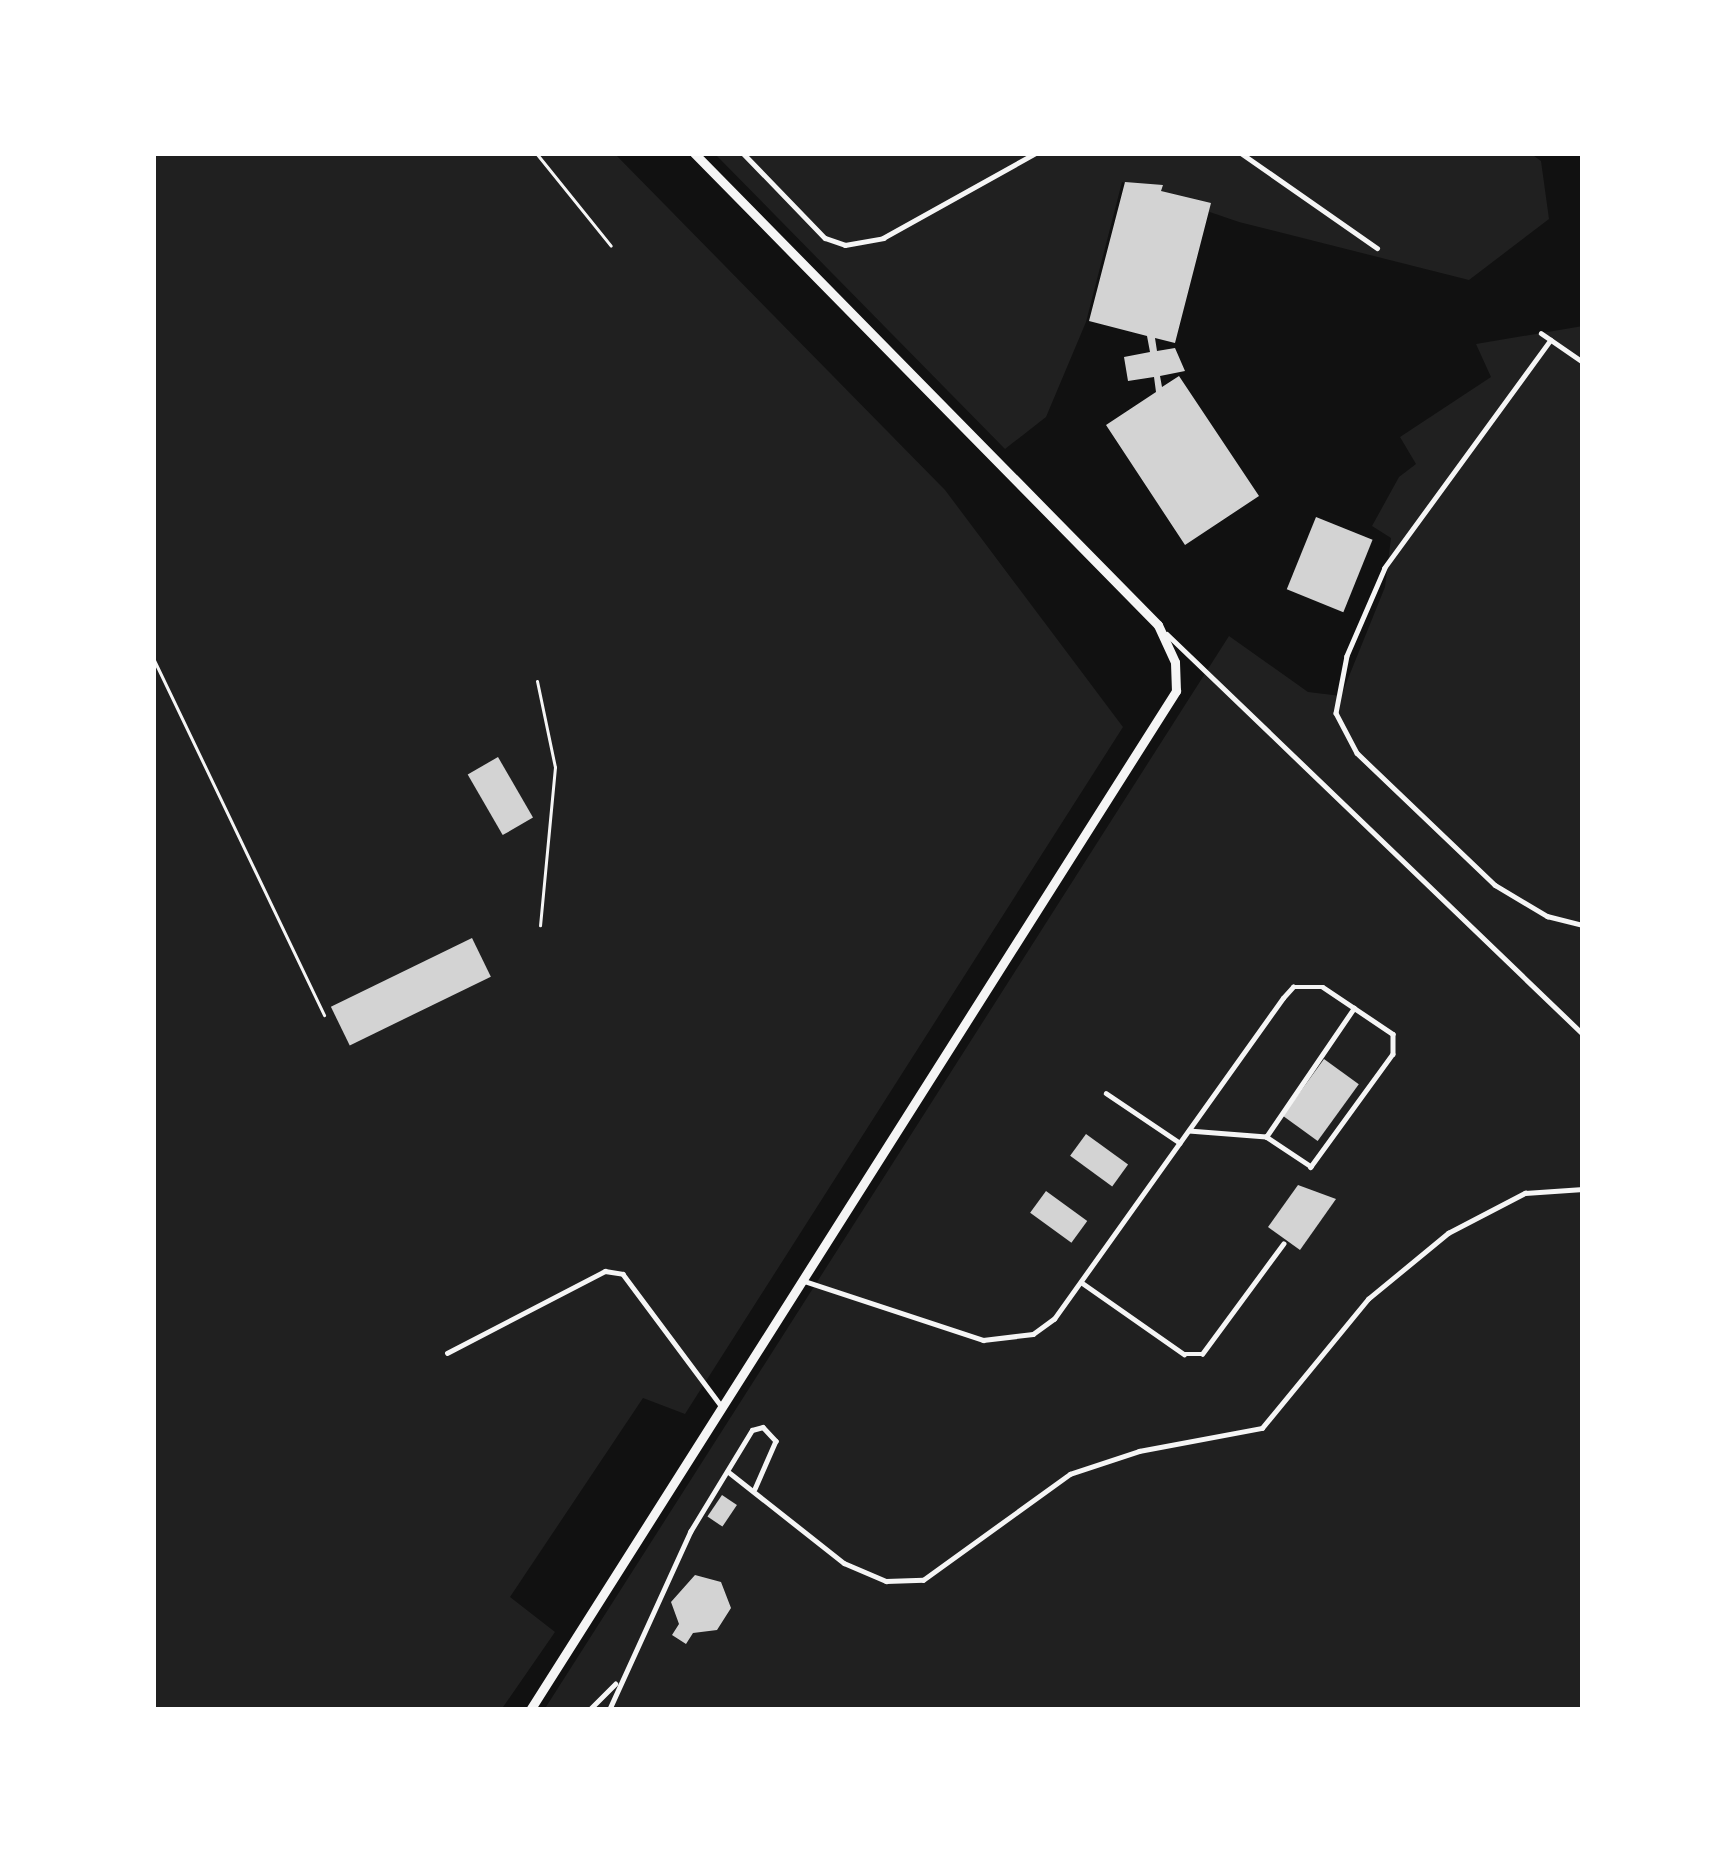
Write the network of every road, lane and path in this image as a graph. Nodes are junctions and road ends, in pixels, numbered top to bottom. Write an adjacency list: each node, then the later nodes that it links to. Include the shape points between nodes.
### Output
1 (536, 153): 6 (path)
2 (694, 153): 11 (street)
3 (743, 153): 4 (lane, via 825,238 858,244 884,238)
4 (1036, 153)
5 (1241, 153): 7 (lane)
6 (611, 246)
7 (1376, 248)
8 (1541, 333): 9 (lane)
9 (1551, 340): 10 (lane); 15 (lane, via 1385,568 1346,656 1336,705 1358,753 1495,885 1547,916)
10 (1583, 362)
11 (1158, 626): 18 (lane); 25 (street, via 1170,647 1172,704)
12 (153, 658): 17 (path)
13 (537, 681): 14 (path, via 556,787)
14 (540, 925)
15 (1583, 925)
16 (1355, 1006): 20 (lane, via 1313,982 1292,987); 21 (lane); 21 (lane, via 1389,1029 1393,1054 1311,1167)
17 (324, 1015)
18 (1583, 1034)
19 (1106, 1093): 22 (lane)
20 (1189, 1131): 21 (lane); 22 (lane)
21 (1266, 1137)
22 (1180, 1143): 26 (lane)
23 (1583, 1189): 30 (lane, via 1525,1193 1448,1233 1368,1299 1262,1428 1139,1451 1070,1474 923,1580 886,1581 844,1563)
24 (1283, 1244): 26 (lane, via 1202,1354 1184,1354)
25 (800, 1279): 26 (lane, via 994,1341 1033,1334); 28 (street)
26 (1081, 1282)
27 (447, 1353): 28 (lane, via 605,1271 623,1274)
28 (723, 1409): 32 (street)
29 (730, 1473): 30 (lane); 30 (lane, via 752,1430 770,1429 776,1441); 31 (lane, via 690,1532)
30 (755, 1489)
31 (615, 1684): 33 (lane); 34 (lane)
32 (530, 1710)
33 (589, 1710)
34 (609, 1710)

